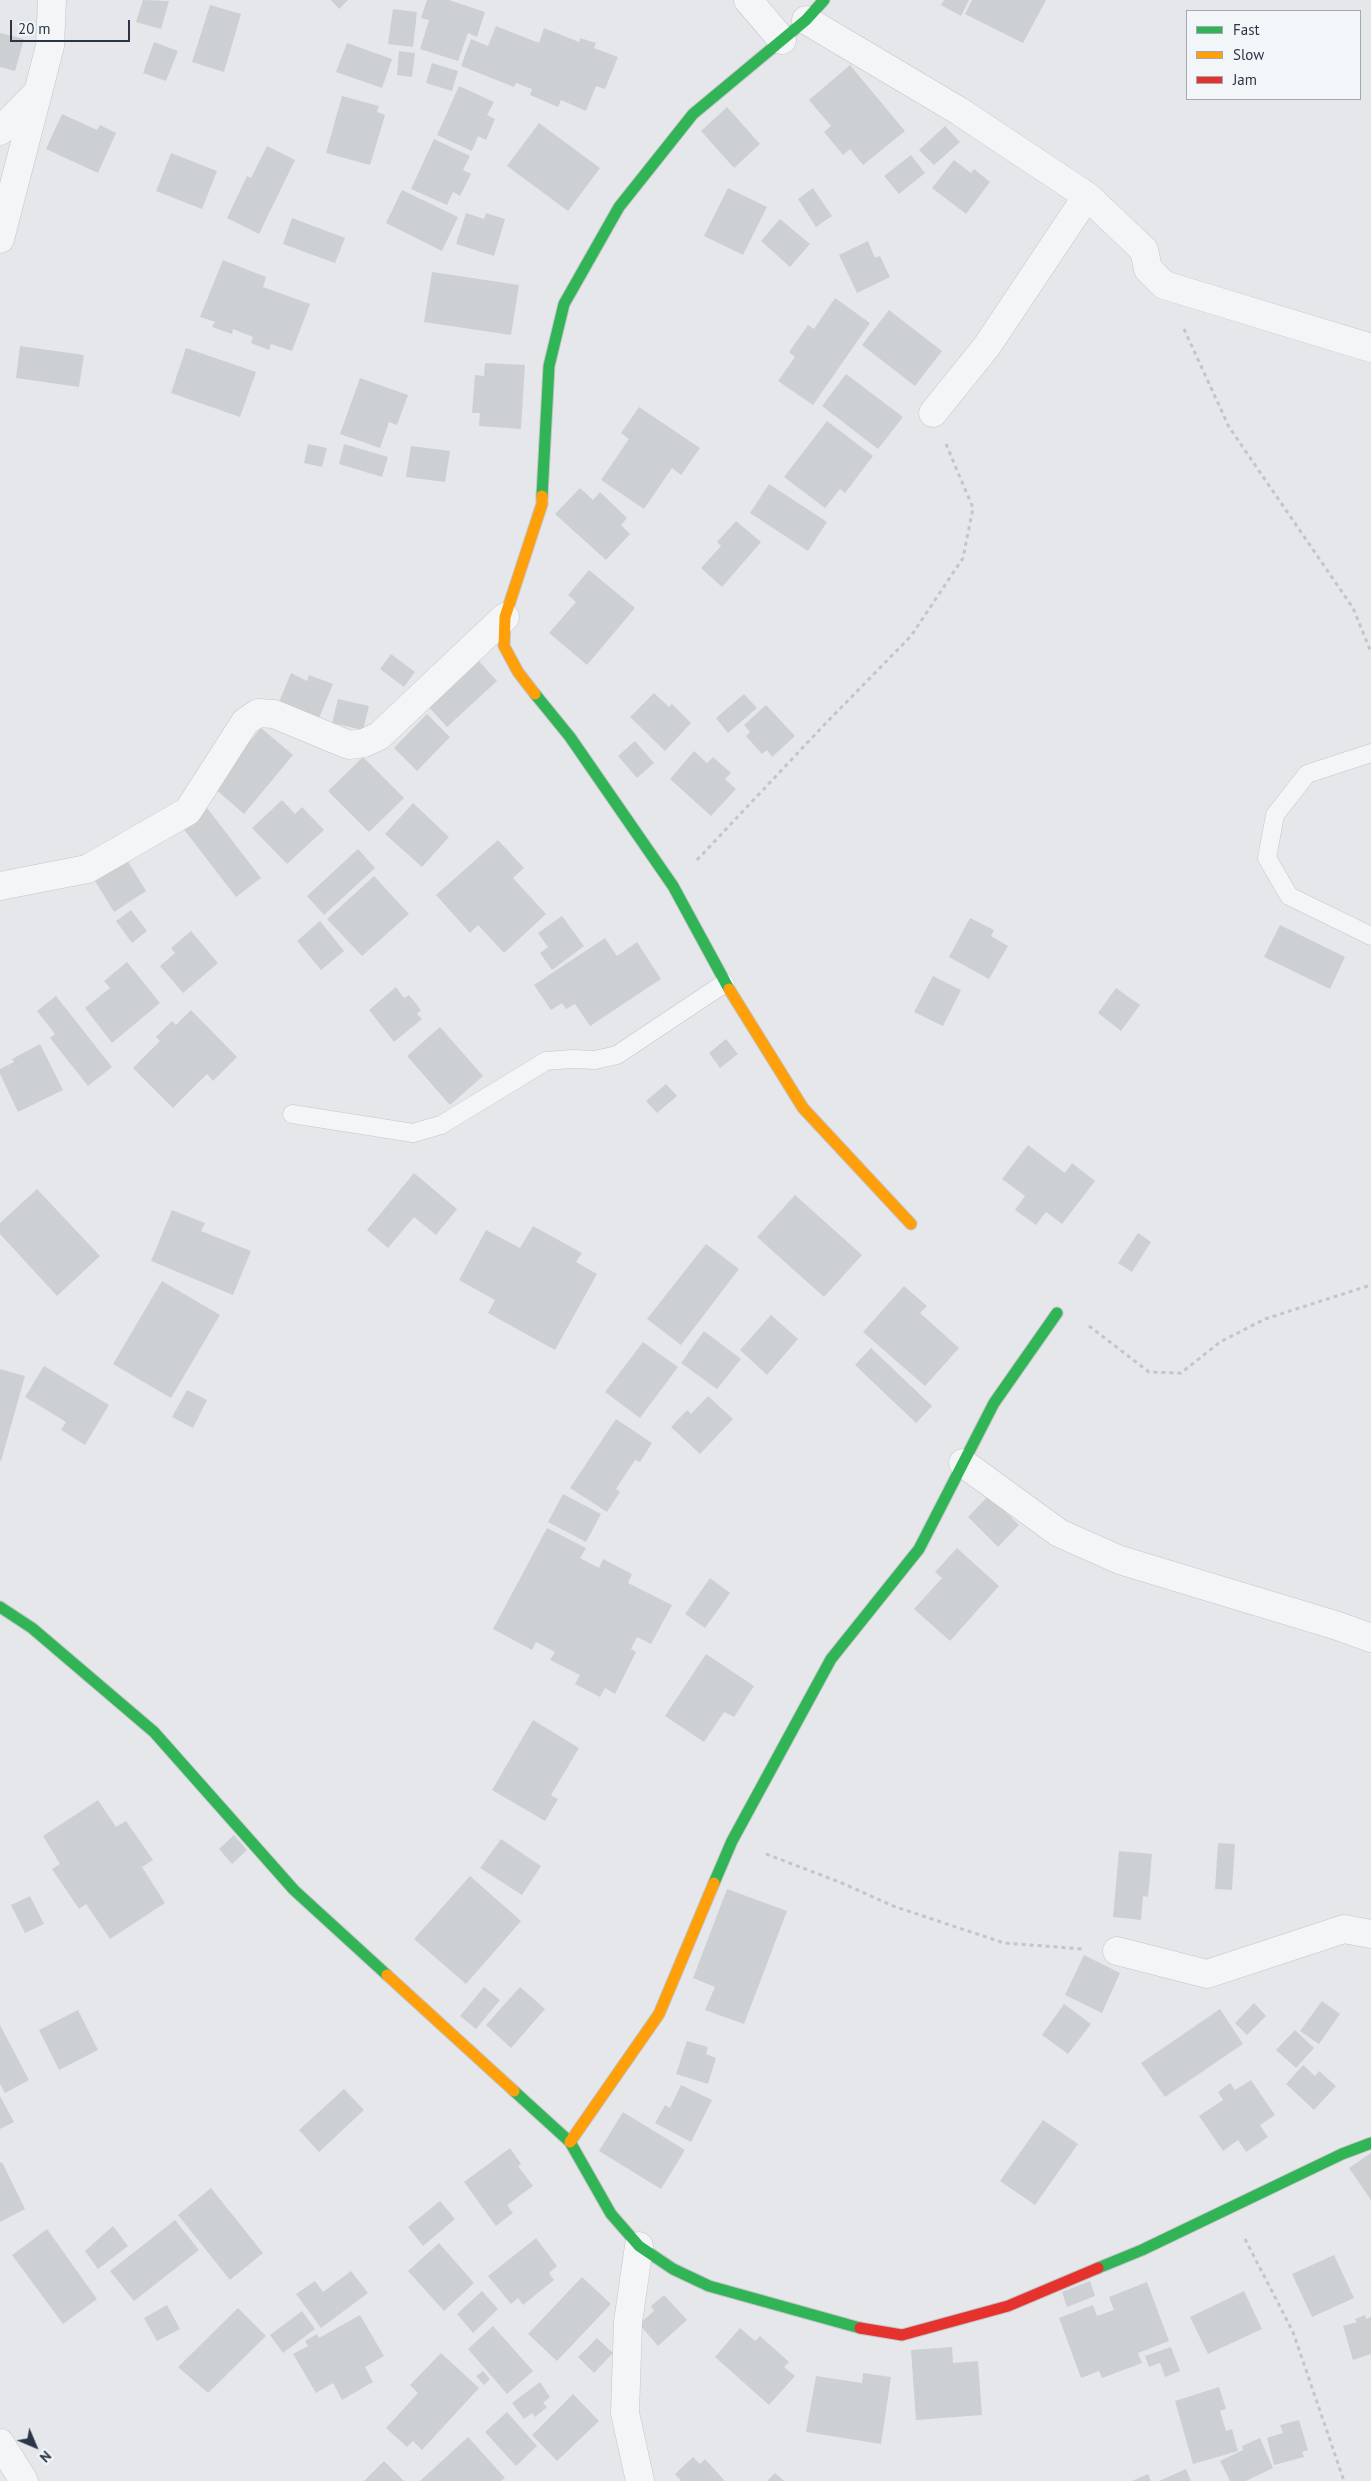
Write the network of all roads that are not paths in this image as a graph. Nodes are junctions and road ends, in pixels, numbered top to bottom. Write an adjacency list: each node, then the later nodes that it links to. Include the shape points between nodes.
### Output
1 (52, 0): 6 (street, via 50,46)
2 (748, 0): 5 (street)
3 (824, 0): 4 (street)
4 (806, 20): 5 (street); 8 (street, via 959,111)
5 (782, 40): 12 (street, via 693,114 618,207 564,304 549,366 542,504)
6 (38, 92): 7 (street); 9 (street)
7 (0, 131)
8 (1087, 196): 10 (street, via 1144,250 1148,269 1164,285); 11 (street, via 987,346)
9 (0, 239)
10 (1371, 348)
11 (933, 414)
12 (506, 616): 14 (street, via 379,736 350,745 274,714 258,714 245,722 188,811 88,869); 16 (street, via 504,646 518,672 570,737 673,886)
13 (1371, 753): 15 (lane, via 1306,774 1275,815 1267,858 1288,896)
14 (0, 886)
15 (1371, 936)
16 (725, 983): 17 (lane, via 617,1055 595,1060 546,1061 441,1125 413,1133); 18 (street, via 803,1108)
17 (292, 1114)
18 (911, 1224)
19 (1056, 1313): 20 (street, via 994,1403)
20 (963, 1463): 22 (street, via 1059,1534 1120,1560); 25 (street, via 919,1549 831,1658 732,1841 659,2014)
21 (0, 1606): 25 (street, via 32,1628 154,1732 294,1890)
22 (1371, 1638)
23 (1371, 1934): 24 (street, via 1344,1929 1207,1974)
24 (1117, 1951)
25 (570, 2142): 27 (street, via 612,2214)
26 (1371, 2143): 27 (street, via 1142,2250 1008,2306 902,2335 853,2327 710,2286 674,2269)
27 (639, 2246): 30 (street, via 628,2322 625,2414)
28 (0, 2443): 29 (street)
29 (24, 2481)
30 (640, 2481)

